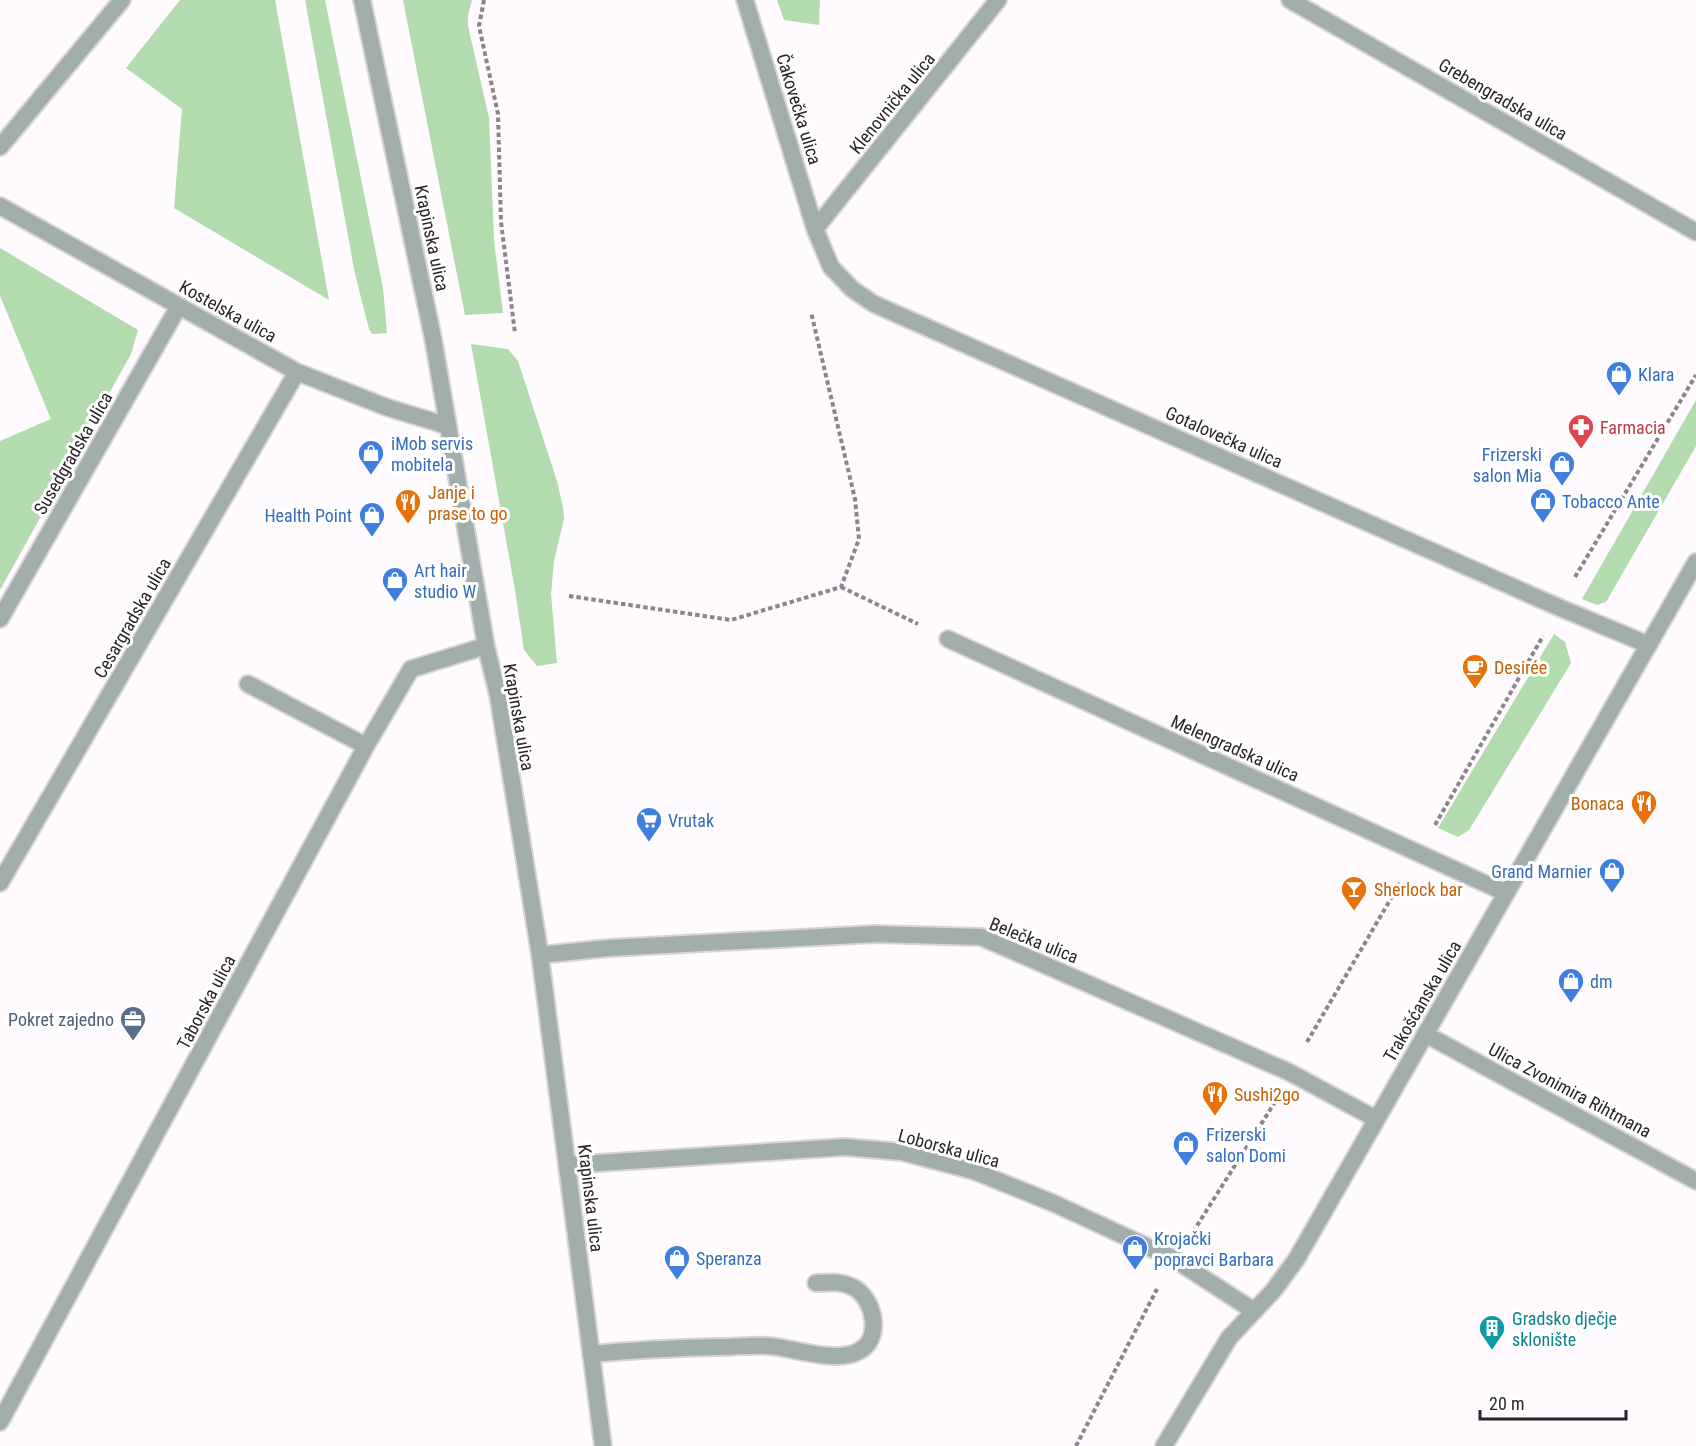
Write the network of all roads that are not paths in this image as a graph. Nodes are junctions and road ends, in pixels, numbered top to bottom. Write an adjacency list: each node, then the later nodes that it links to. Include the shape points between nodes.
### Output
1 (122, 0): 6 (street)
2 (362, 0): 12 (street, Krapinska ulica)
3 (745, 0): 8 (street, Čakovečka ulica)
4 (999, 0): 8 (street, Klenovnička ulica)
5 (1290, 0): 9 (street, Grebengradska ulica)
6 (0, 147)
7 (0, 206): 10 (street, Kostelska ulica)
8 (815, 230): 16 (street, Gotalovečka ulica, via 831,267 874,304)
9 (1696, 232)
10 (179, 306): 11 (street, Kostelska ulica); 14 (street, Susedgradska ulica)
11 (297, 372): 12 (street, Kostelska ulica); 20 (street, Cesargradska ulica)
12 (448, 426): 17 (street, Krapinska ulica)
13 (1696, 562): 16 (street, Trakošćanska ulica)
14 (0, 619)
15 (948, 639): 21 (street, Melengradska ulica)
16 (1649, 645): 21 (street, Trakošćanska ulica)
17 (486, 646): 19 (street, Taborska ulica, via 411,669); 22 (street, Krapinska ulica, via 498,695)
18 (248, 684): 19 (street)
19 (366, 746): 30 (street, Taborska ulica)
20 (0, 883)
21 (1506, 893): 23 (street, Trakošćanska ulica)
22 (540, 955): 24 (street, Belečka ulica, via 875,934 981,937 1290,1072); 25 (street, Krapinska ulica)
23 (1425, 1034): 24 (street, Trakošćanska ulica); 26 (street, Ulica Zvonimira Rihtmana)
24 (1376, 1119): 28 (street, Trakošćanska ulica, via 1296,1260)
25 (567, 1165): 28 (street, Loborska ulica, via 845,1147 902,1152 974,1171 1053,1203 1174,1259); 29 (street, Krapinska ulica)
26 (1696, 1180)
27 (816, 1283): 29 (street, via 840,1282 856,1289 867,1302 875,1320 870,1340 859,1352 836,1356 768,1346 655,1348)
28 (1254, 1311): 32 (street, Trakošćanska ulica, via 1229,1338)
29 (591, 1354): 31 (street, Krapinska ulica)
30 (0, 1422)
31 (603, 1446)
32 (1164, 1446)

